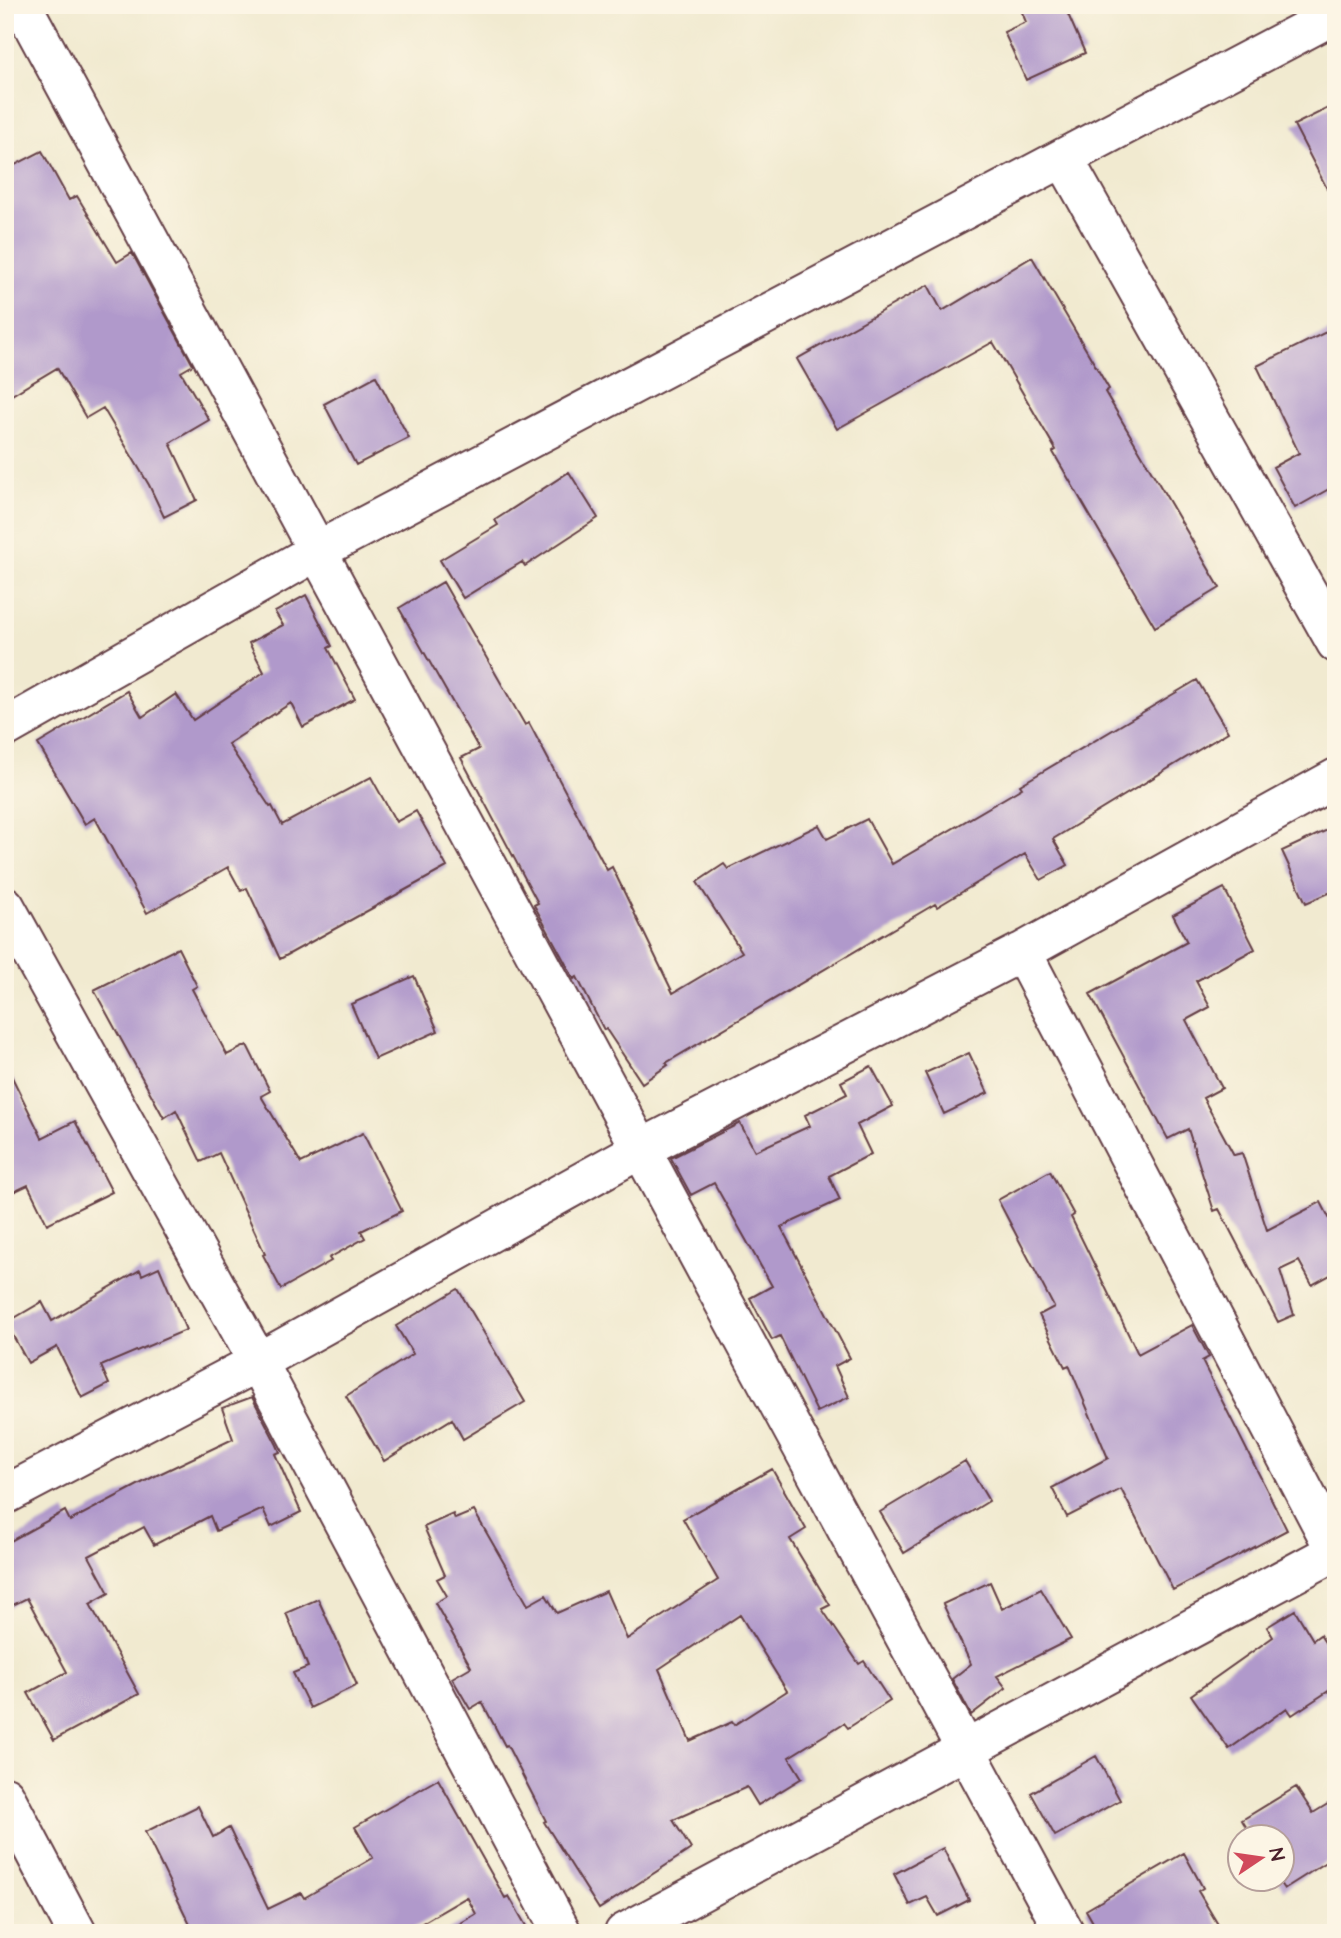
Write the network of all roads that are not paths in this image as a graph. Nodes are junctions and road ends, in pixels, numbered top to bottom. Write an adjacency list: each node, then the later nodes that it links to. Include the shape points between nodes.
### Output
1 (23, 5): 4 (street)
2 (1336, 14): 3 (street)
3 (1064, 159): 4 (street); 5 (street)
4 (319, 550): 6 (street); 10 (street)
5 (1336, 643)
6 (5, 729)
7 (1336, 778): 9 (street)
8 (5, 906): 11 (street)
9 (1022, 951): 10 (street); 13 (street)
10 (639, 1150): 11 (street); 14 (street)
11 (258, 1362): 12 (street); 17 (street)
12 (5, 1495)
13 (1336, 1552): 14 (street)
14 (965, 1749): 18 (street); 19 (street)
15 (5, 1796): 16 (street)
16 (77, 1933)
17 (562, 1933)
18 (624, 1933)
19 (1065, 1933)

